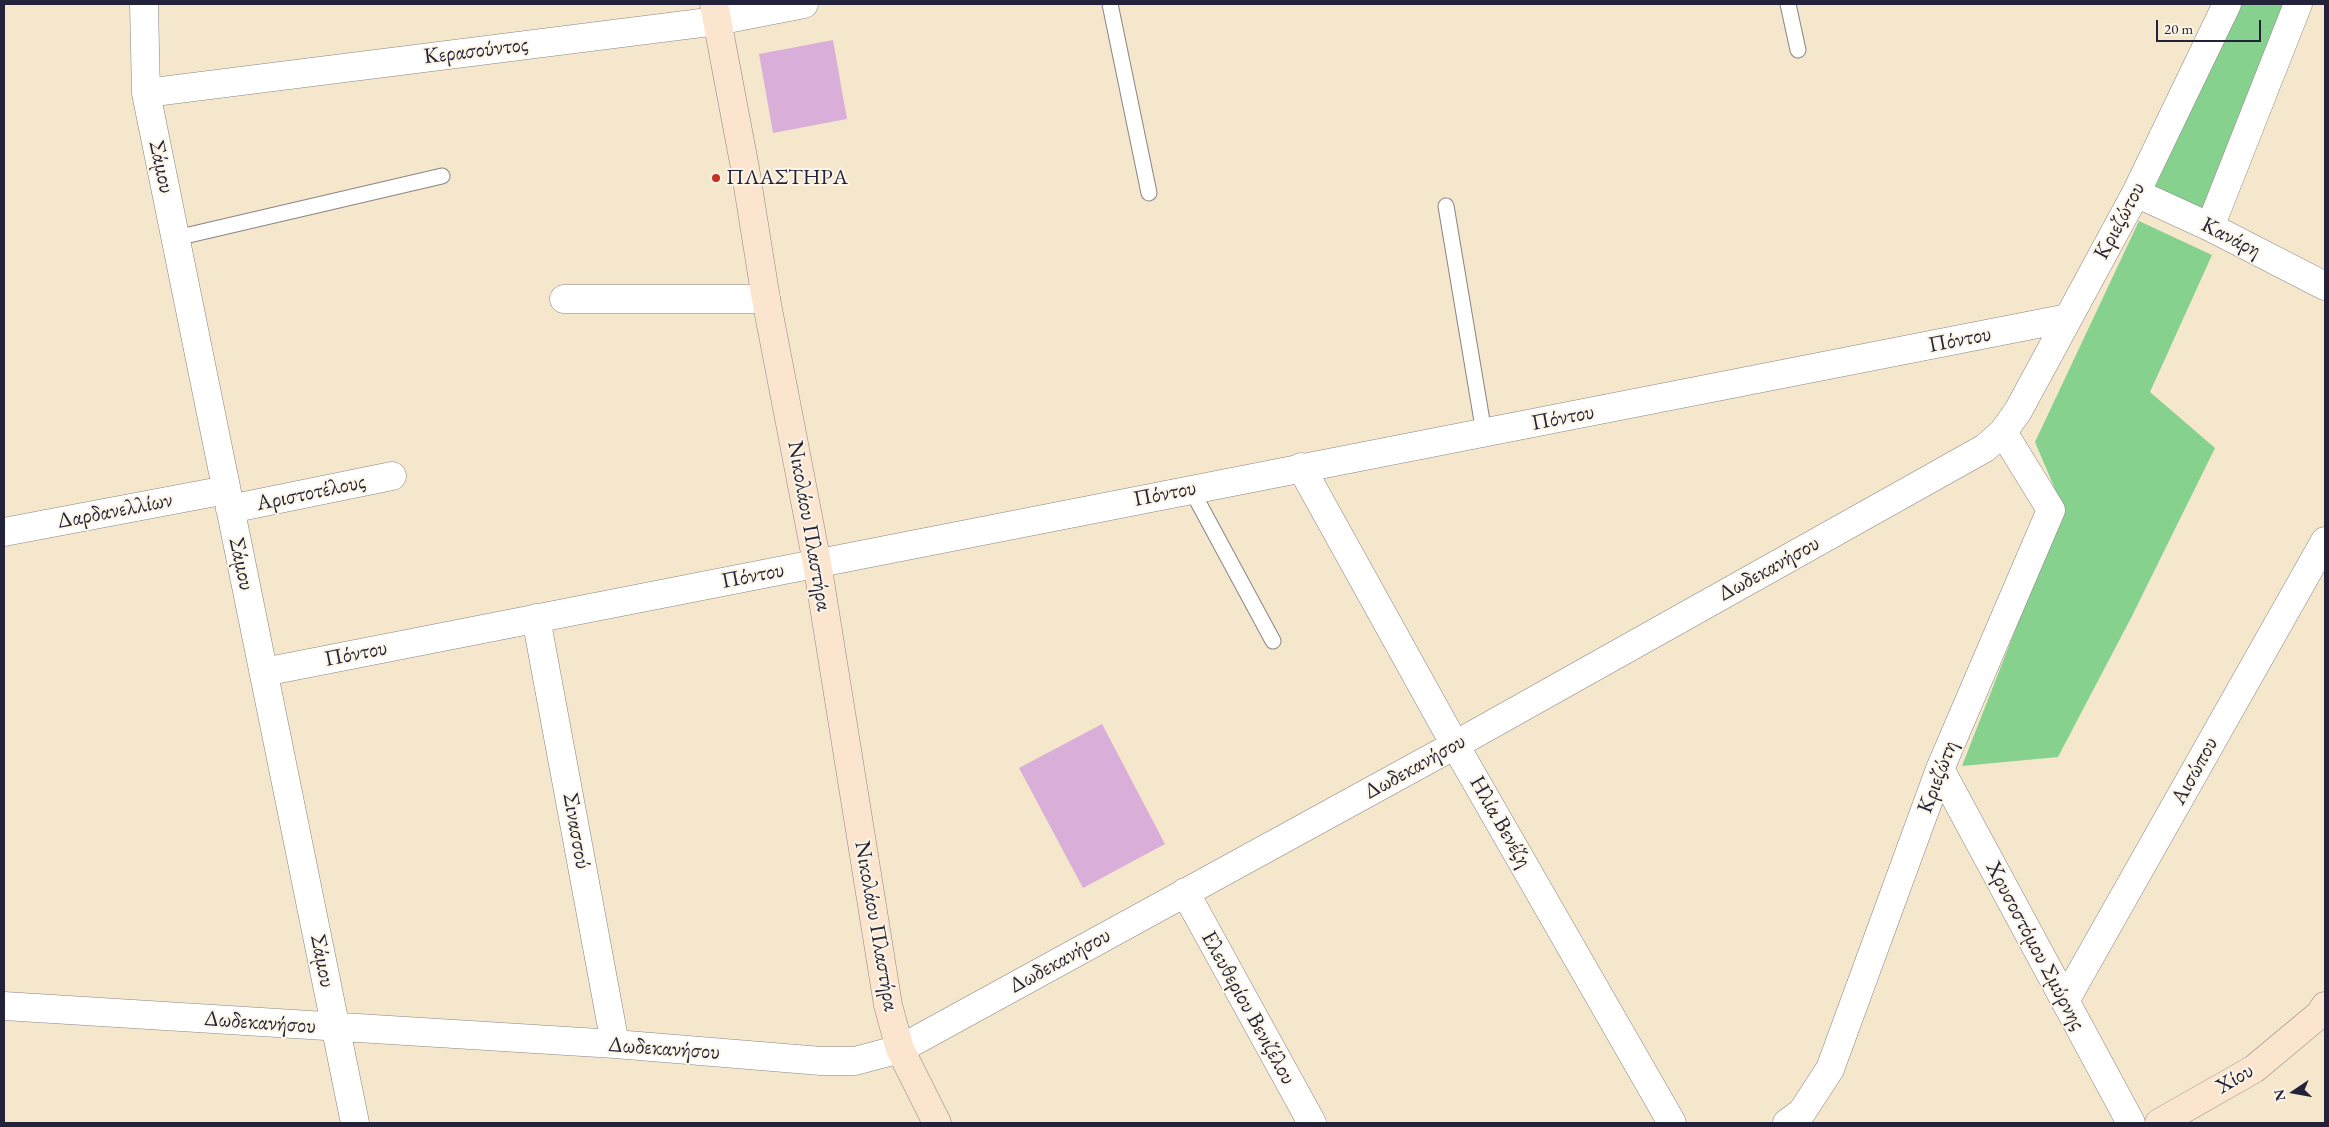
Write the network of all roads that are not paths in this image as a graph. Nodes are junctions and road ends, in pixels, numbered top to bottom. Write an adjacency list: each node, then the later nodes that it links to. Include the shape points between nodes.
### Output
1 (144, 4): 9 (street, Σάμου)
2 (804, 4): 7 (street, Κερασούντος)
3 (1110, 4): 11 (lane)
4 (1788, 4): 8 (lane)
5 (2227, 4): 12 (street, Κριεζώτου)
6 (2298, 4): 14 (street)
7 (715, 12): 9 (street, Κερασούντος); 17 (street, Νικολάου Πλαστήρα)
8 (1798, 50)
9 (146, 93): 15 (street, Σάμου)
10 (442, 176): 15 (lane)
11 (1149, 193)
12 (2136, 193): 14 (street, Κανάρη); 19 (street, Κριεζώτου)
13 (1446, 206): 21 (lane)
14 (2210, 227): 16 (street, Κανάρη)
15 (176, 238): 25 (street, Σάμου)
16 (2325, 286)
17 (766, 299): 18 (street); 28 (street, Νικολάου Πλαστήρα)
18 (564, 300)
19 (2068, 318): 20 (street, Κριεζώτου, via 2018,411); 21 (street, Πόντου)
20 (2003, 432): 32 (street, Δωδεκανήσου, via 1985,448); 33 (street, Κριεζώτη, via 2051,510)
21 (1484, 433): 22 (street, Πόντου)
22 (1301, 467): 24 (street, Πόντου); 32 (street, Ηλία Βενέζη)
23 (392, 476): 25 (street, Αριστοτέλους)
24 (1191, 489): 28 (street, Πόντου); 30 (lane)
25 (228, 500): 26 (street, Δαρδανελλίων); 31 (street, Σάμου)
26 (4, 532)
27 (2325, 541): 35 (street, Αισώπου)
28 (817, 564): 29 (street, Πόντου); 40 (street, Νικολάου Πλαστήρα, via 888,1005)
29 (536, 618): 31 (street, Πόντου); 39 (street, Σινασσού)
30 (1273, 641)
31 (264, 672): 38 (street, Σάμου)
32 (1455, 745): 34 (street, Δωδεκανήσου); 44 (street, Ηλία Βενέζη)
33 (1940, 769): 35 (street, Χρυσοστόμου Σμύρνης); 45 (street, Κριεζώτη, via 1830,1069 1802,1112)
34 (1185, 892): 40 (street, Δωδεκανήσου); 43 (street, Ελευθερίου Βενιζέλου)
35 (2065, 1001): 46 (street, Χρυσοστόμου Σμύρνης)
36 (4, 1006): 38 (street, Δωδεκανήσου)
37 (2325, 1006): 47 (street, Χίου, via 2320,1014 2254,1069)
38 (336, 1028): 39 (street, Δωδεκανήσου); 41 (street, Σάμου)
39 (615, 1044): 40 (street, Δωδεκανήσου, via 846,1061)
40 (900, 1049): 42 (street, Νικολάου Πλαστήρα)
41 (355, 1123)
42 (938, 1123)
43 (1312, 1123)
44 (1672, 1123)
45 (1787, 1123)
46 (2131, 1123)
47 (2159, 1123)

